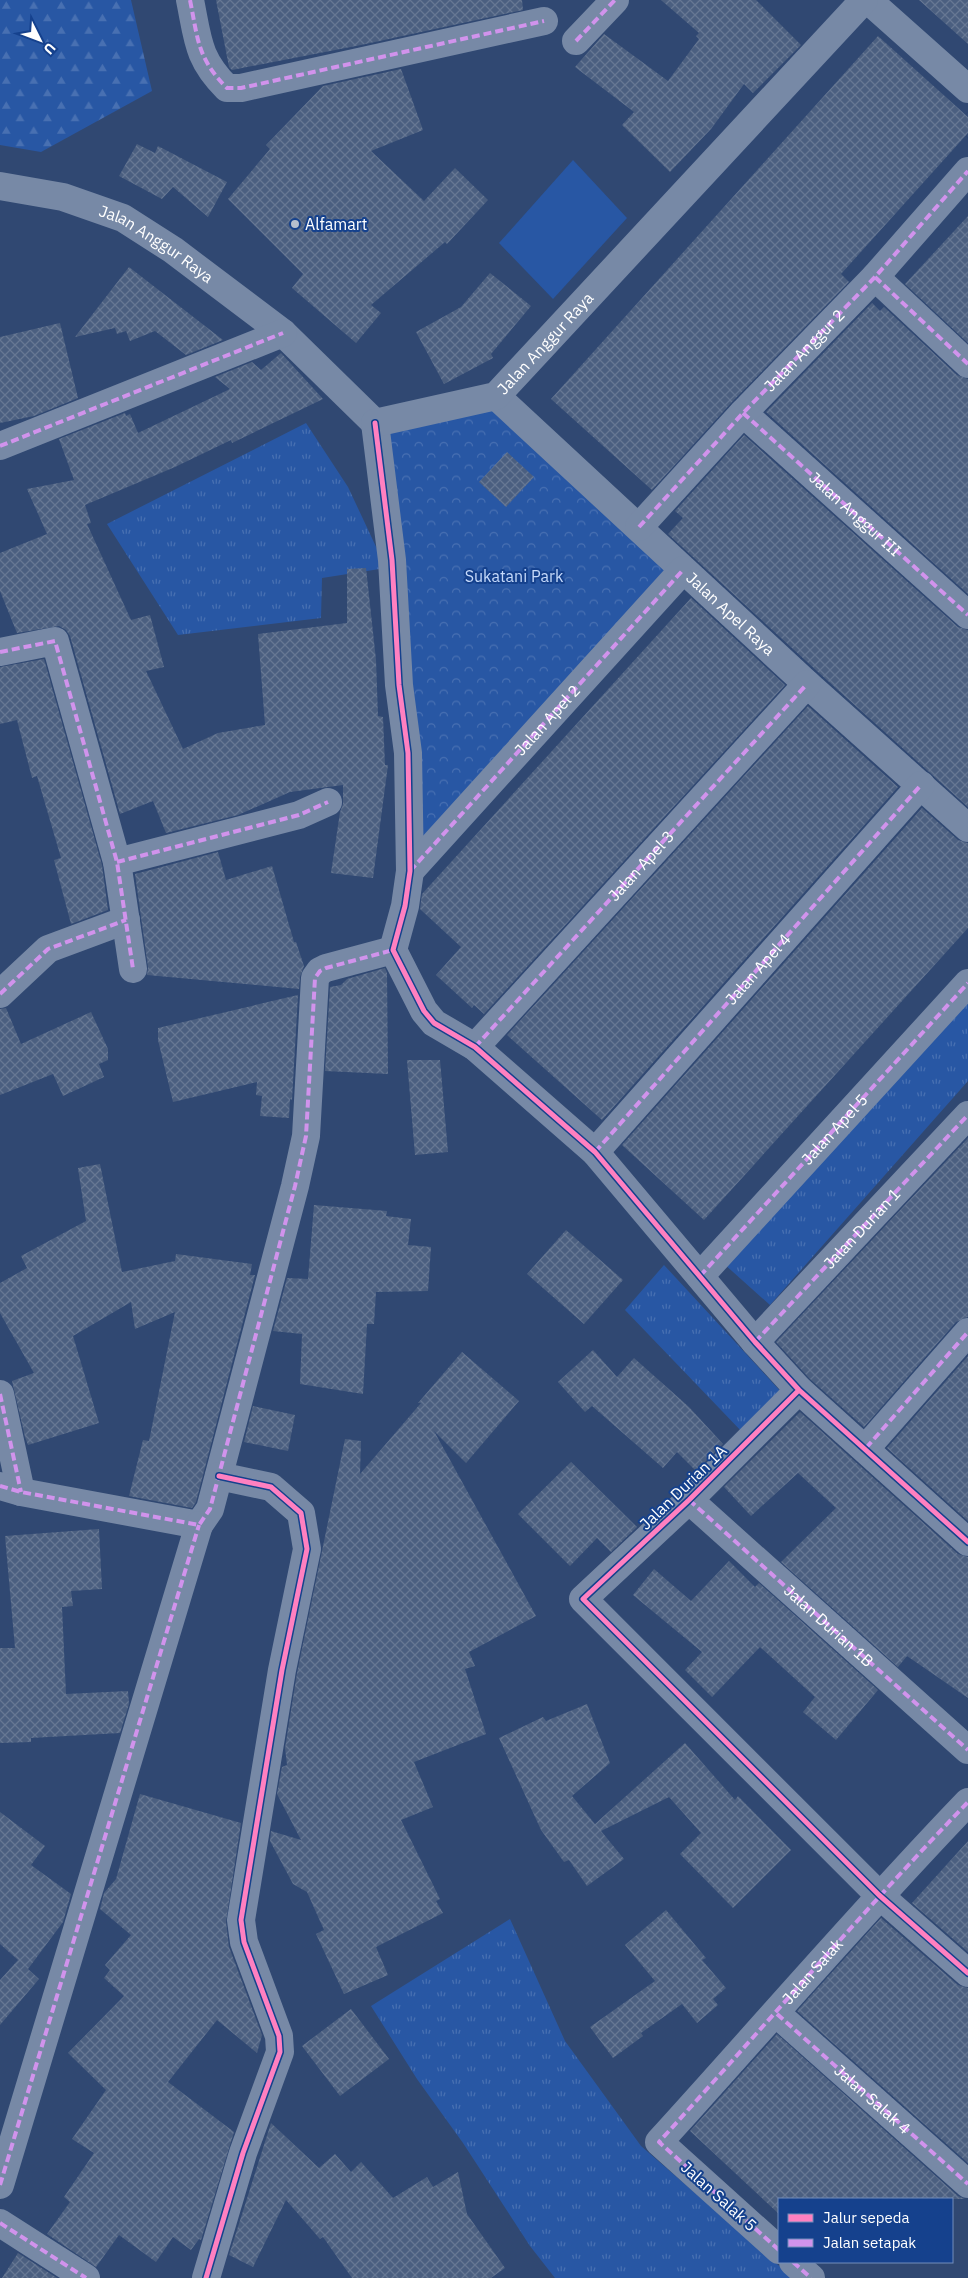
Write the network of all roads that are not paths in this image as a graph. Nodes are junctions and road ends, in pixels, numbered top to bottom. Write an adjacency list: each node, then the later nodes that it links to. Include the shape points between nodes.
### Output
1 (190, 0): 4 (street, via 201,54 227,88 241,88)
2 (615, 0): 5 (street)
3 (866, 0): 6 (street, Jalan Anggur Raya); 12 (street, Jalan Anggur Raya)
4 (544, 21)
5 (576, 41)
6 (968, 89)
7 (968, 171): 9 (street, Jalan Anggur 2)
8 (0, 186): 10 (street, Jalan Anggur Raya, via 63,197 123,218 173,250)
9 (875, 277): 11 (street); 13 (street, Jalan Anggur 2)
10 (283, 333): 14 (street, Jalan Anggur Raya); 15 (street)
11 (968, 364)
12 (496, 396): 14 (street, Jalan Anggur Raya); 16 (street, Jalan Apel Raya)
13 (743, 413): 16 (street, Jalan Anggur 2); 18 (street, Jalan Anggur III)
14 (375, 423): 25 (street, via 392,560 399,685 408,753)
15 (0, 446)
16 (640, 527): 17 (street, Jalan Apel Raya)
17 (683, 570): 20 (street, Jalan Apel Raya); 25 (street, Jalan Apel 2)
18 (968, 615)
19 (0, 652): 24 (street, via 55,641)
20 (807, 684): 21 (street, Jalan Apel Raya); 31 (street, Jalan Apel 3)
21 (921, 785): 23 (street, Jalan Apel Raya); 33 (street, Jalan Apel 4)
22 (328, 802): 24 (street, via 299,815)
23 (968, 828)
24 (117, 862): 26 (street)
25 (410, 871): 27 (street)
26 (126, 920): 28 (street); 30 (street, via 48,949)
27 (393, 950): 31 (street, via 424,1011 434,1023); 40 (street, via 326,968 316,978 306,1136)
28 (134, 969)
29 (968, 984): 34 (street, Jalan Apel 5)
30 (0, 994)
31 (474, 1047): 33 (street)
32 (968, 1115): 36 (street, Jalan Durian 1)
33 (595, 1152): 34 (street)
34 (700, 1276): 36 (street)
35 (968, 1332): 39 (street)
36 (755, 1342): 37 (street)
37 (799, 1390): 39 (street); 42 (street, Jalan Durian 1A)
38 (0, 1394): 41 (street)
39 (866, 1448): 44 (street)
40 (219, 1476): 43 (street, via 210,1509); 57 (street, via 271,1488 301,1513 307,1549 282,1670 241,1920 244,1942 279,2036 280,2052 243,2153)
41 (11, 1489): 43 (street)
42 (689, 1500): 45 (street, Jalan Durian 1B); 47 (street, Jalan Durian 1A, via 583,1599)
43 (199, 1525): 52 (street)
44 (968, 1542)
45 (968, 1750)
46 (968, 1802): 47 (street, Jalan Salak)
47 (879, 1895): 48 (street); 49 (street, Jalan Salak)
48 (968, 1974)
49 (776, 2014): 50 (street, Jalan Salak); 51 (street, Jalan Salak 4)
50 (659, 2142): 54 (street, Jalan Salak 5)
51 (968, 2184)
52 (0, 2185)
53 (0, 2223): 56 (street)
54 (778, 2249)
55 (794, 2263): 58 (street)
56 (86, 2278)
57 (206, 2278)
58 (811, 2278)

